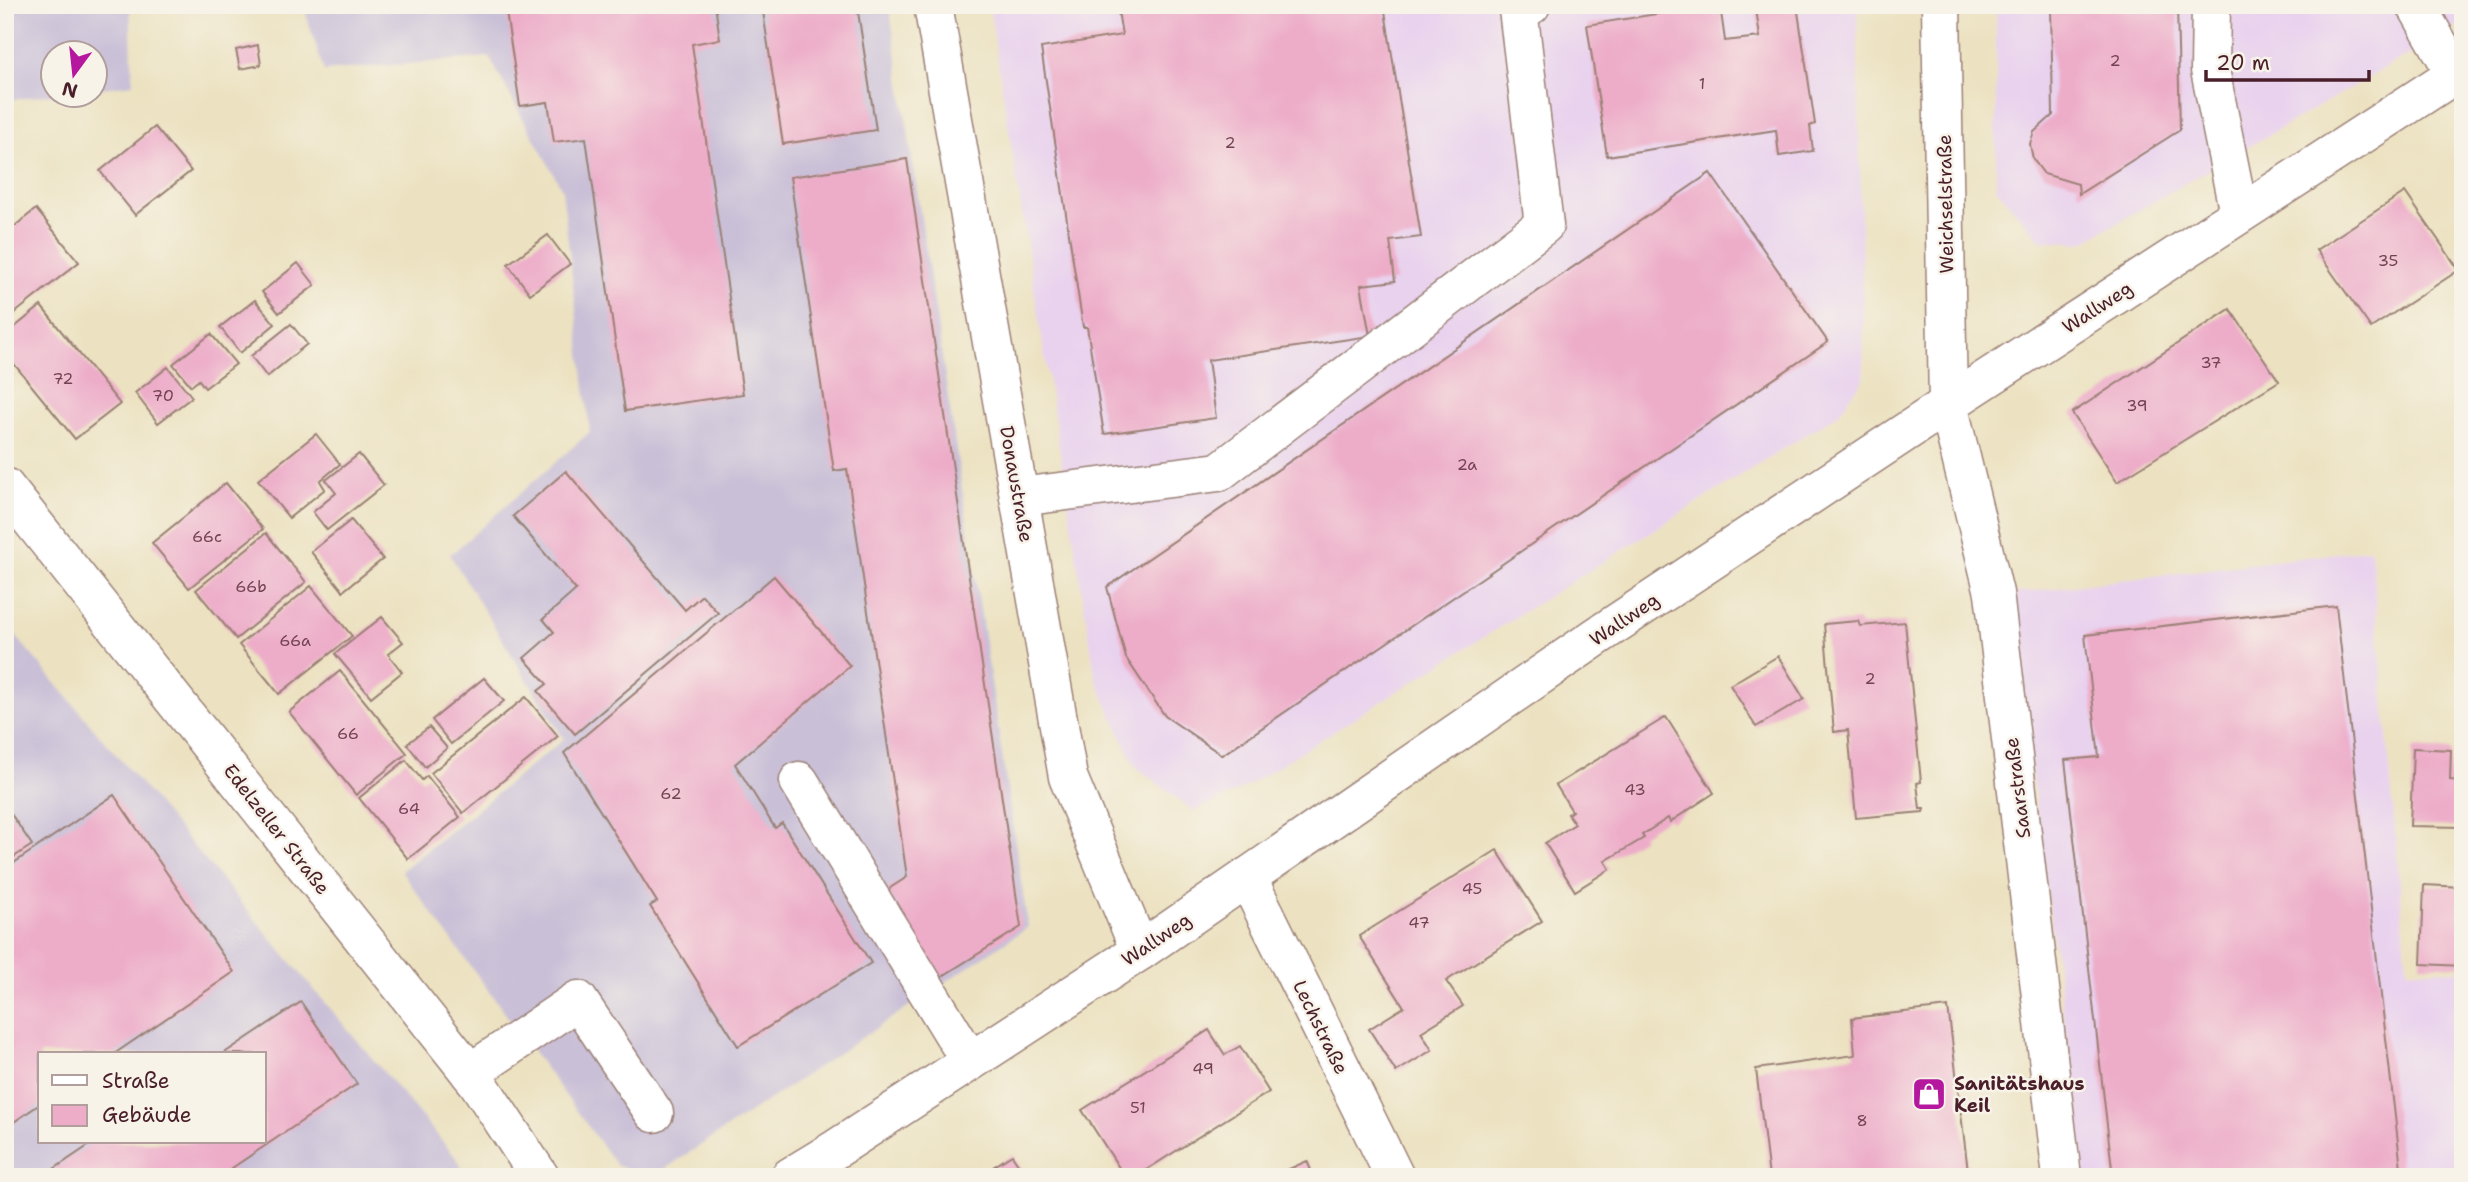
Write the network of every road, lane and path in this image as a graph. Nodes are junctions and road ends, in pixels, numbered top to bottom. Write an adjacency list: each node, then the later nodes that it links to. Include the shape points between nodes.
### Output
1 (933, 5): 10 (street, Donaustraße)
2 (1531, 5): 10 (street, via 1518,9 1544,225 1219,472)
3 (1941, 5): 8 (street, Weichselstraße)
4 (2211, 5): 7 (street, via 2210,70)
5 (2416, 5): 6 (street)
6 (2459, 71): 7 (street, Wallweg)
7 (2239, 214): 8 (street, Wallweg)
8 (1948, 404): 12 (street, Wallweg); 20 (street, Saarstraße, via 1994,593)
9 (5, 487): 15 (street, Edelzeller Straße)
10 (1019, 497): 13 (street, Donaustraße, via 1068,777)
11 (799, 781): 14 (street)
12 (1247, 877): 13 (street, Wallweg); 19 (street, Lechstraße)
13 (1140, 951): 14 (street, Wallweg)
14 (970, 1061): 18 (street, Wallweg)
15 (470, 1073): 16 (street, via 578,1000); 17 (street, Edelzeller Straße)
16 (654, 1113)
17 (540, 1177)
18 (790, 1177)
19 (1395, 1177)
20 (2062, 1177)

